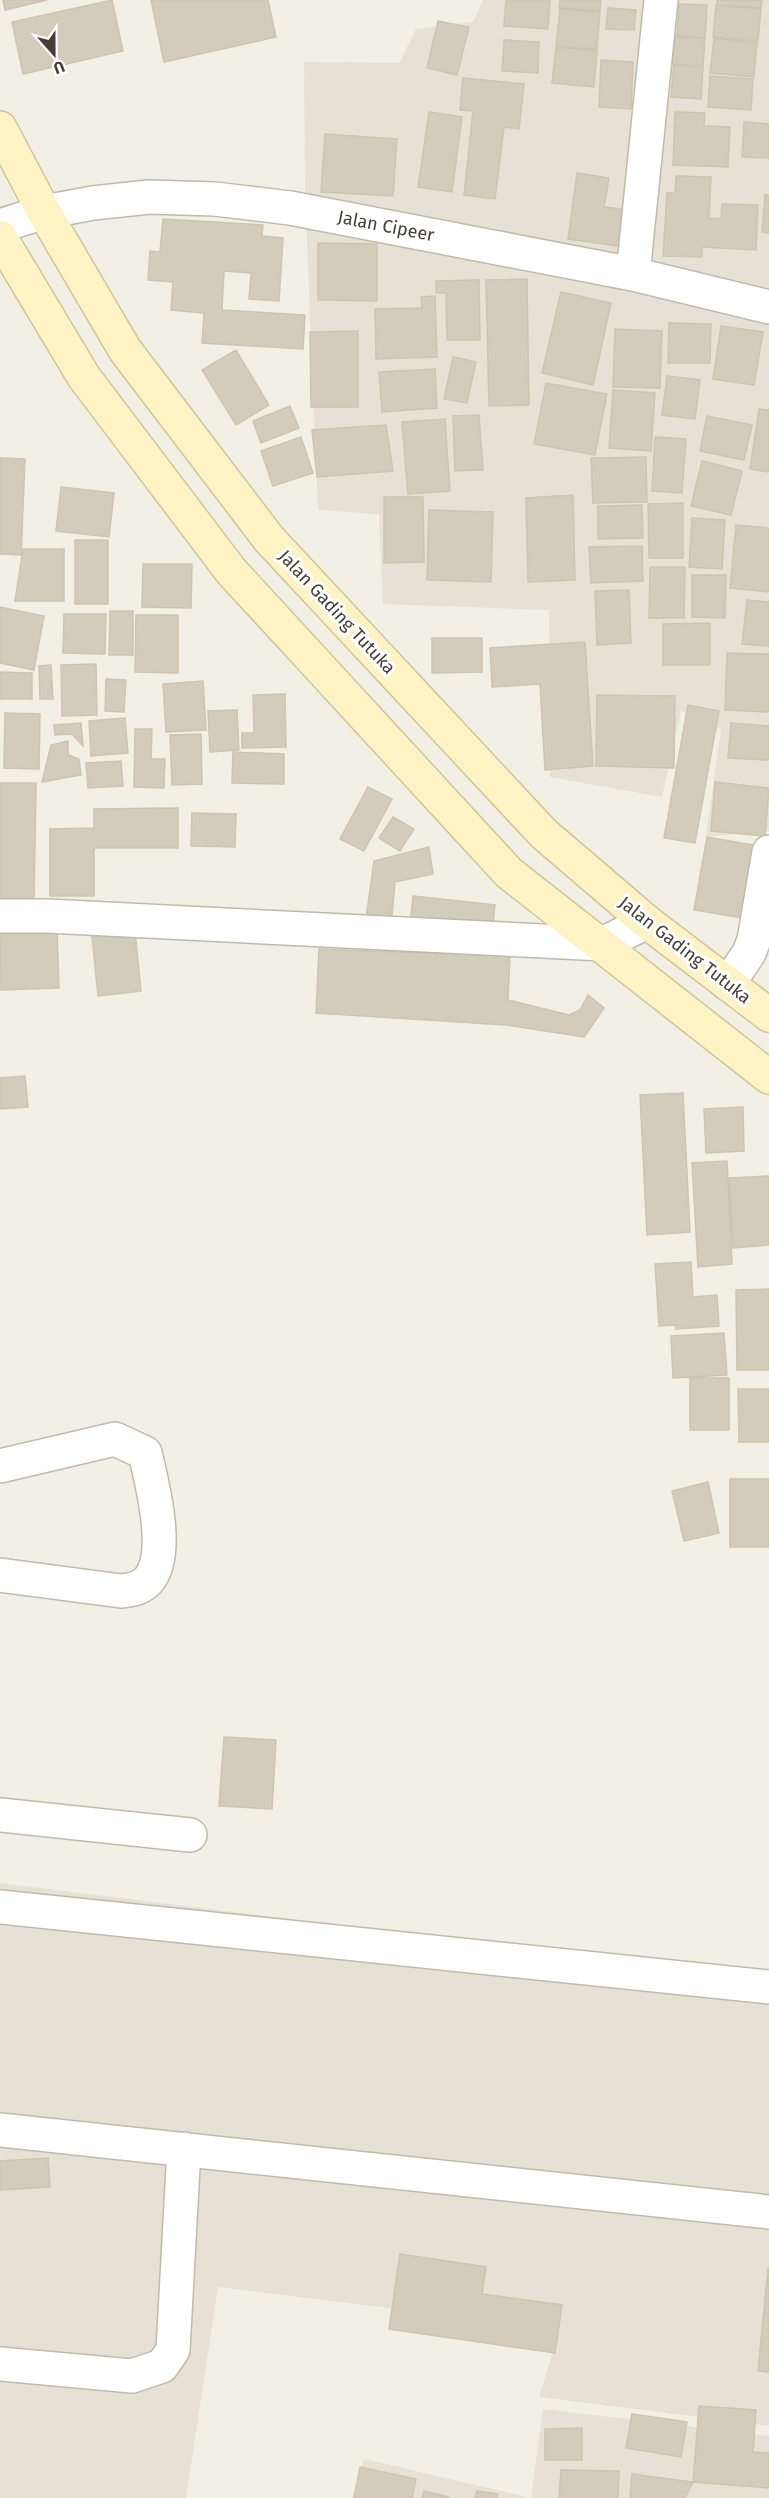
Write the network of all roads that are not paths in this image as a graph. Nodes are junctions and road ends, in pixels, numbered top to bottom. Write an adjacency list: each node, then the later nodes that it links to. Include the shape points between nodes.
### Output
1 (661, 0): 6 (street)
2 (0, 128): 3 (main road, Jalan Gading Tutuka)
3 (44, 212): 4 (street, Jalan Cipeer); 6 (street, Jalan Cipeer, via 149,197 215,199 290,208); 10 (main road, Jalan Gading Tutuka, via 125,350 269,539 544,834)
4 (0, 226)
5 (0, 237): 11 (main road, via 84,377 231,571 509,873)
6 (633, 274): 7 (street, Jalan Cipeer)
7 (769, 308)
8 (769, 852): 12 (street, via 754,940)
9 (0, 916): 11 (street)
10 (647, 922): 11 (street); 12 (main road, Jalan Gading Tutuka)
11 (602, 944): 14 (main road)
12 (728, 984): 13 (main road, Jalan Gading Tutuka)
13 (769, 1015)
14 (769, 1077)
15 (0, 1466): 16 (street, via 115,1439 145,1453 156,1500 159,1553 151,1578 138,1589 121,1591)
16 (0, 1575)
17 (0, 1815): 18 (street)
18 (190, 1835)
19 (0, 1907): 20 (street)
20 (769, 1987)
21 (0, 2130): 22 (street)
22 (184, 2149): 23 (street); 24 (street, via 173,2350 162,2366 132,2376)
23 (769, 2212)
24 (0, 2364)

